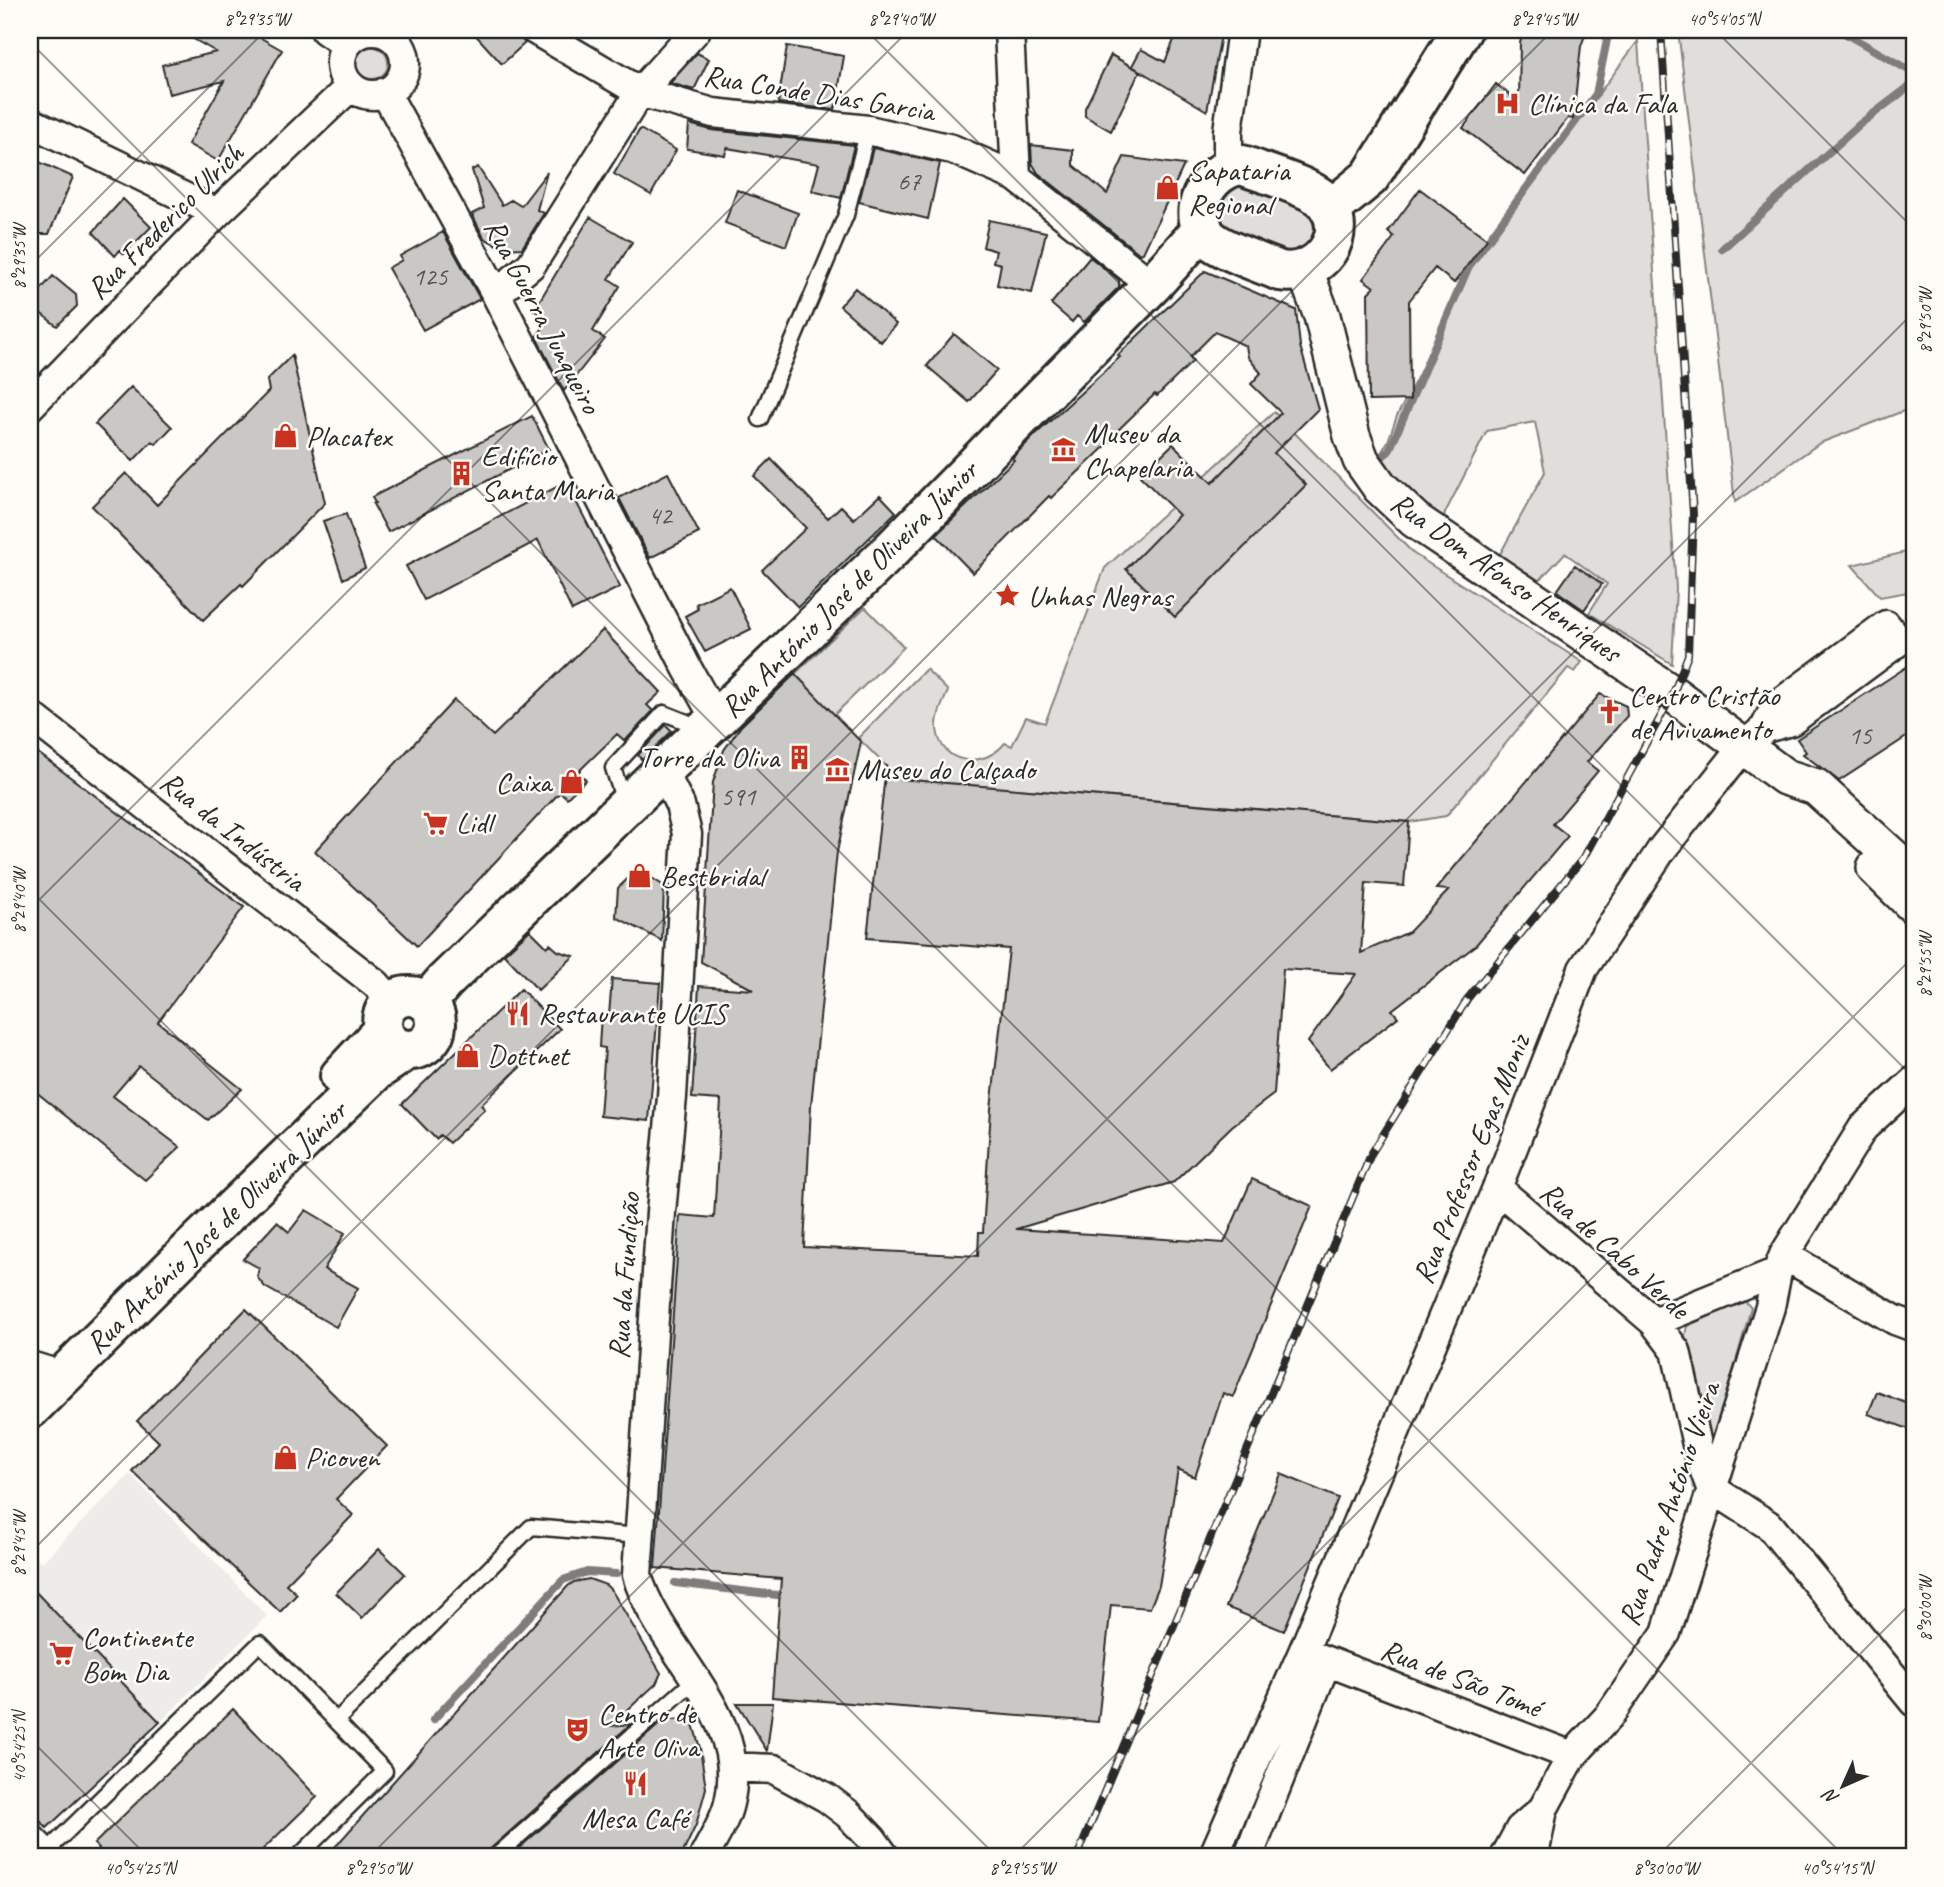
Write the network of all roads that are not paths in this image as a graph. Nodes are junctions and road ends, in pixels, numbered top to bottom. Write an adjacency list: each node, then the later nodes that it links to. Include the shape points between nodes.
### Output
1 (535, 30): 10 (street, Rua Conde Dias Garcia)
2 (696, 30): 10 (street)
3 (1009, 30): 14 (street)
4 (1242, 30): 13 (street, via 1228,131)
5 (1462, 30): 15 (main road, via 1370,177)
6 (388, 32): 7 (street); 9 (street, via 401,46 405,64 400,81)
7 (336, 37): 8 (street, via 342,71)
8 (351, 86): 9 (street, via 368,94); 16 (street, Rua Frederico Ulrich)
9 (385, 92): 20 (street, Rua Guerra Junqueiro)
10 (640, 92): 12 (street, Rua Conde Dias Garcia, via 713,113); 20 (street, via 531,265)
11 (30, 122): 16 (street)
12 (868, 130): 14 (street, Rua Conde Dias Garcia, via 952,149); 22 (lane, via 846,215)
13 (1228, 168): 15 (main road, via 1242,165 1314,192); 17 (main road, via 1206,184 1199,210)
14 (1016, 177): 19 (street, Rua Conde Dias Garcia)
15 (1330, 210): 18 (main road, via 1332,242 1321,261)
16 (217, 213): 21 (street, Rua Frederico Ulrich)
17 (1203, 228): 18 (main road, via 1214,242 1280,271); 19 (main road, Rua António José de Oliveira Júnior)
18 (1305, 271): 25 (street, Rua Dom Afonso Henriques, via 1322,316 1352,436 1361,460 1380,487 1415,520 1673,694)
19 (1152, 285): 24 (main road, Rua António José de Oliveira Júnior)
20 (496, 294): 24 (street, Rua Guerra Junqueiro, via 687,668)
21 (30, 406)
22 (760, 419)
23 (30, 715): 31 (street, Rua da Indústria, via 376,984)
24 (711, 725): 26 (main road, Rua António José de Oliveira Júnior); 28 (lane, via 664,713 613,768)
25 (1755, 737): 27 (street, Rua Dom Afonso Henriques); 33 (street, Rua Professor Egas Moniz, via 1662,849 1583,969)
26 (663, 771): 28 (main road, Rua António José de Oliveira Júnior); 40 (street, Rua da Fundição, via 680,805 687,834)
27 (1785, 776): 29 (street, Rua Dom Afonso Henriques, via 1816,787); 30 (street, Rua Dom Afonso Henriques, via 1802,803)
28 (626, 807): 31 (main road, Rua António José de Oliveira Júnior)
29 (1914, 876)
30 (1914, 906)
31 (402, 1021): 37 (main road, Rua António José de Oliveira Júnior, via 376,1072)
32 (1914, 1080): 34 (street, Rua Padre António Vieira, via 1863,1128)
33 (1497, 1188): 35 (street, Rua de Cabo Verde); 41 (street, Rua Professor Egas Moniz)
34 (1781, 1263): 35 (street); 36 (street); 39 (street, Rua Padre António Vieira)
35 (1654, 1322): 39 (street, Rua de Cabo Verde, via 1676,1351)
36 (1914, 1327)
37 (40, 1372): 38 (main road, Rua António José de Oliveira Júnior)
38 (30, 1409)
39 (1711, 1488): 43 (street, via 1770,1526); 45 (street, Rua Padre António Vieira, via 1666,1633 1609,1716)
40 (640, 1536): 42 (street, Rua da Fundição, via 637,1575 643,1597); 44 (lane, via 531,1527)
41 (1315, 1657): 45 (street, Rua de São Tomé); 53 (street, Rua Professor Egas Moniz); 54 (street, Rua Professor Egas Moniz)
42 (695, 1679): 46 (street, Rua da Fundição, via 721,1724); 50 (lane)
43 (1914, 1702)
44 (336, 1721): 48 (lane, via 260,1643); 49 (lane, via 385,1771)
45 (1572, 1756): 47 (street, Rua Padre António Vieira)
46 (733, 1766): 51 (street, via 729,1805); 52 (street, via 774,1769 827,1798 848,1814)
47 (1543, 1809): 55 (street, Rua Padre António Vieira, via 1520,1829); 56 (street, Rua Padre António Vieira)
48 (41, 1849)
49 (298, 1857)
50 (495, 1857)
51 (704, 1857)
52 (885, 1857)
53 (1213, 1857)
54 (1248, 1857)
55 (1505, 1857)
56 (1530, 1857)

